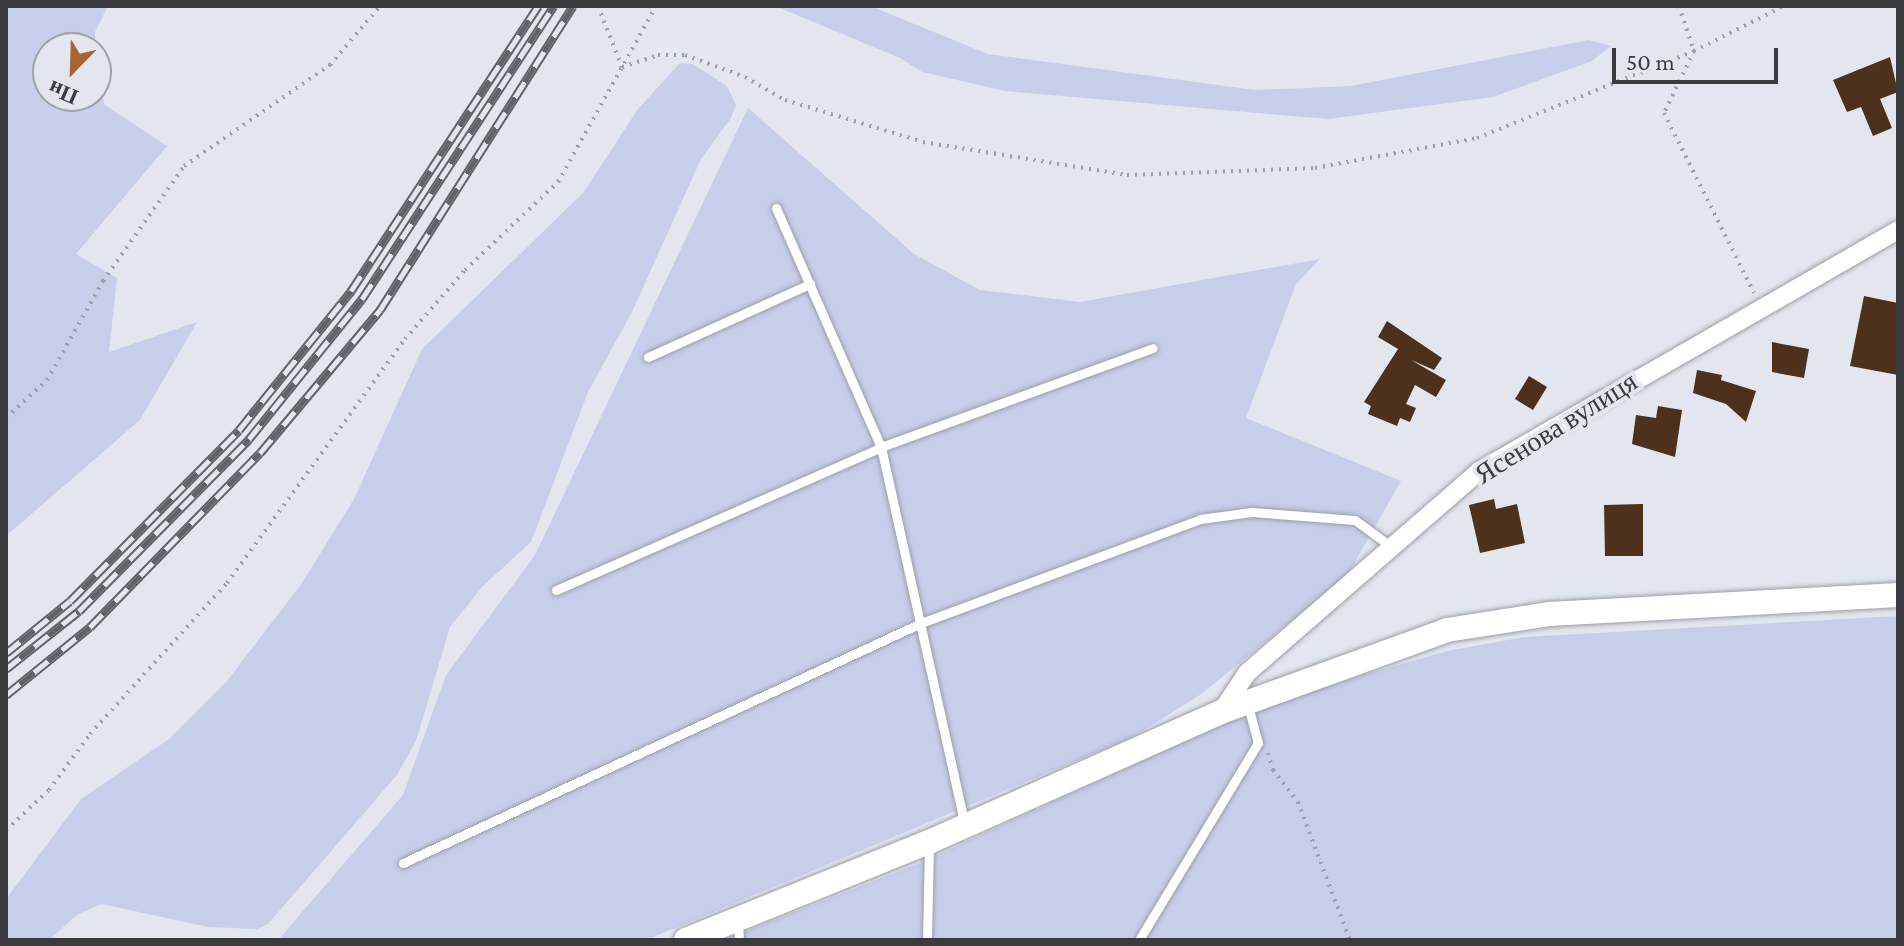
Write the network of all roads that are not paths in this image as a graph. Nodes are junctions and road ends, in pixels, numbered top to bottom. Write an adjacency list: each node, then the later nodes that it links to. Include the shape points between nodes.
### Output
1 (776, 208): 3 (lane)
2 (1898, 230): 7 (street, Ясенова вулиця, via 1479,471)
3 (810, 284): 5 (lane); 6 (lane)
4 (1153, 348): 6 (lane)
5 (648, 357)
6 (881, 447): 8 (lane); 10 (lane)
7 (1393, 548): 10 (lane, via 1355,520 1252,512 1200,519); 12 (street, Ясенова вулиця, via 1247,673)
8 (556, 590)
9 (1898, 595): 11 (street, via 1549,614 1447,630)
10 (921, 623): 13 (lane); 15 (lane)
11 (1247, 702): 12 (street); 19 (lane, via 1258,743)
12 (1221, 712): 13 (street)
13 (965, 825): 14 (street)
14 (929, 842): 16 (street); 18 (lane)
15 (403, 863)
16 (738, 929): 17 (street)
17 (686, 940)
18 (927, 940)
19 (1139, 940)

